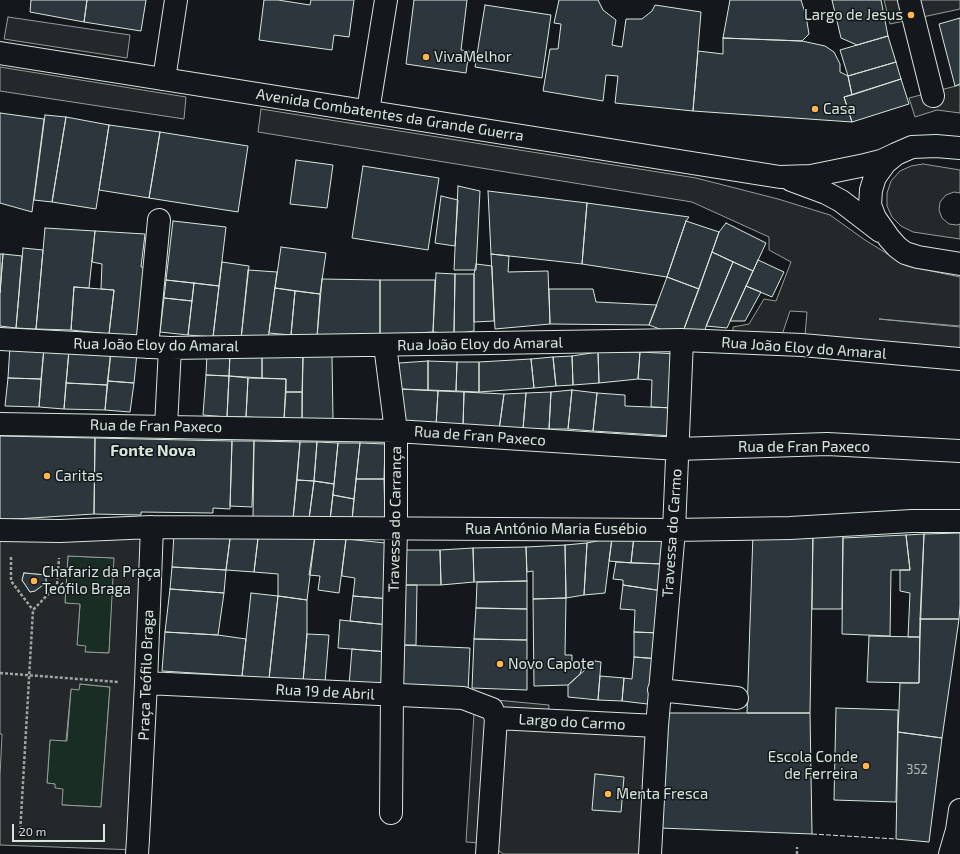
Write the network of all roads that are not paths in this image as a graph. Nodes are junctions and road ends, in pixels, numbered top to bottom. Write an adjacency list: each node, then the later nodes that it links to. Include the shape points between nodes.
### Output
1 (176, 0): 5 (street)
2 (386, 0): 7 (street)
3 (909, 0): 6 (street)
4 (0, 53): 5 (street, Avenida Combatentes da Grande Guerra)
5 (164, 79): 7 (street, Avenida Combatentes da Grande Guerra)
6 (933, 96)
7 (368, 111): 10 (street, Avenida Combatentes da Grande Guerra)
8 (960, 148): 9 (street, Avenida Combatentes da Grande Guerra, via 912,147)
9 (896, 154): 10 (street, Avenida Combatentes da Grande Guerra, via 881,161 811,176); 12 (street, via 885,163 875,177 871,190 870,205)
10 (780, 176): 12 (street, Avenida Combatentes da Grande Guerra, via 841,201)
11 (159, 220): 17 (street)
12 (890, 238): 13 (street, via 905,253)
13 (960, 264)
14 (0, 339): 17 (street, Rua João Eloy do Amaral)
15 (682, 340): 16 (street, Rua João Eloy do Amaral); 19 (street, Rua João Eloy do Amaral, via 802,345); 23 (street, Travessa do Carmo)
16 (385, 345): 18 (street, Rua João Eloy do Amaral); 22 (street, Travessa do Carrança)
17 (147, 347): 18 (street, Rua João Eloy do Amaral)
18 (170, 348): 21 (street)
19 (960, 359)
20 (0, 424): 21 (street, Rua de Fran Paxeco)
21 (166, 426): 22 (street, Rua de Fran Paxeco)
22 (396, 431): 23 (street, Rua de Fran Paxeco); 27 (street, Travessa do Carrança)
23 (678, 449): 24 (street, Rua de Fran Paxeco, via 827,444); 29 (street, Travessa do Carmo)
24 (960, 451)
25 (960, 521): 29 (street, Rua António Maria Eusébio)
26 (152, 527): 27 (street, Rua António Maria Eusébio); 28 (street, via 60,531); 30 (street, Praça Teófilo Braga)
27 (396, 528): 29 (street, Rua António Maria Eusébio); 32 (street, Travessa do Carrança)
28 (5, 530)
29 (674, 530): 31 (street, Travessa do Carmo)
30 (146, 683): 32 (street, Rua 19 de Abril); 38 (street, Praça Teófilo Braga)
31 (659, 690): 33 (street); 35 (street, Travessa do Carmo)
32 (392, 694): 34 (street, Rua 19 de Abril, via 463,698 492,709); 37 (street, Travessa do Carrança)
33 (737, 698)
34 (496, 718): 35 (street, Largo do Carmo); 39 (street)
35 (657, 726): 40 (street)
36 (960, 810): 41 (street)
37 (391, 813)
38 (137, 854)
39 (487, 854)
40 (650, 854)
41 (950, 854)

